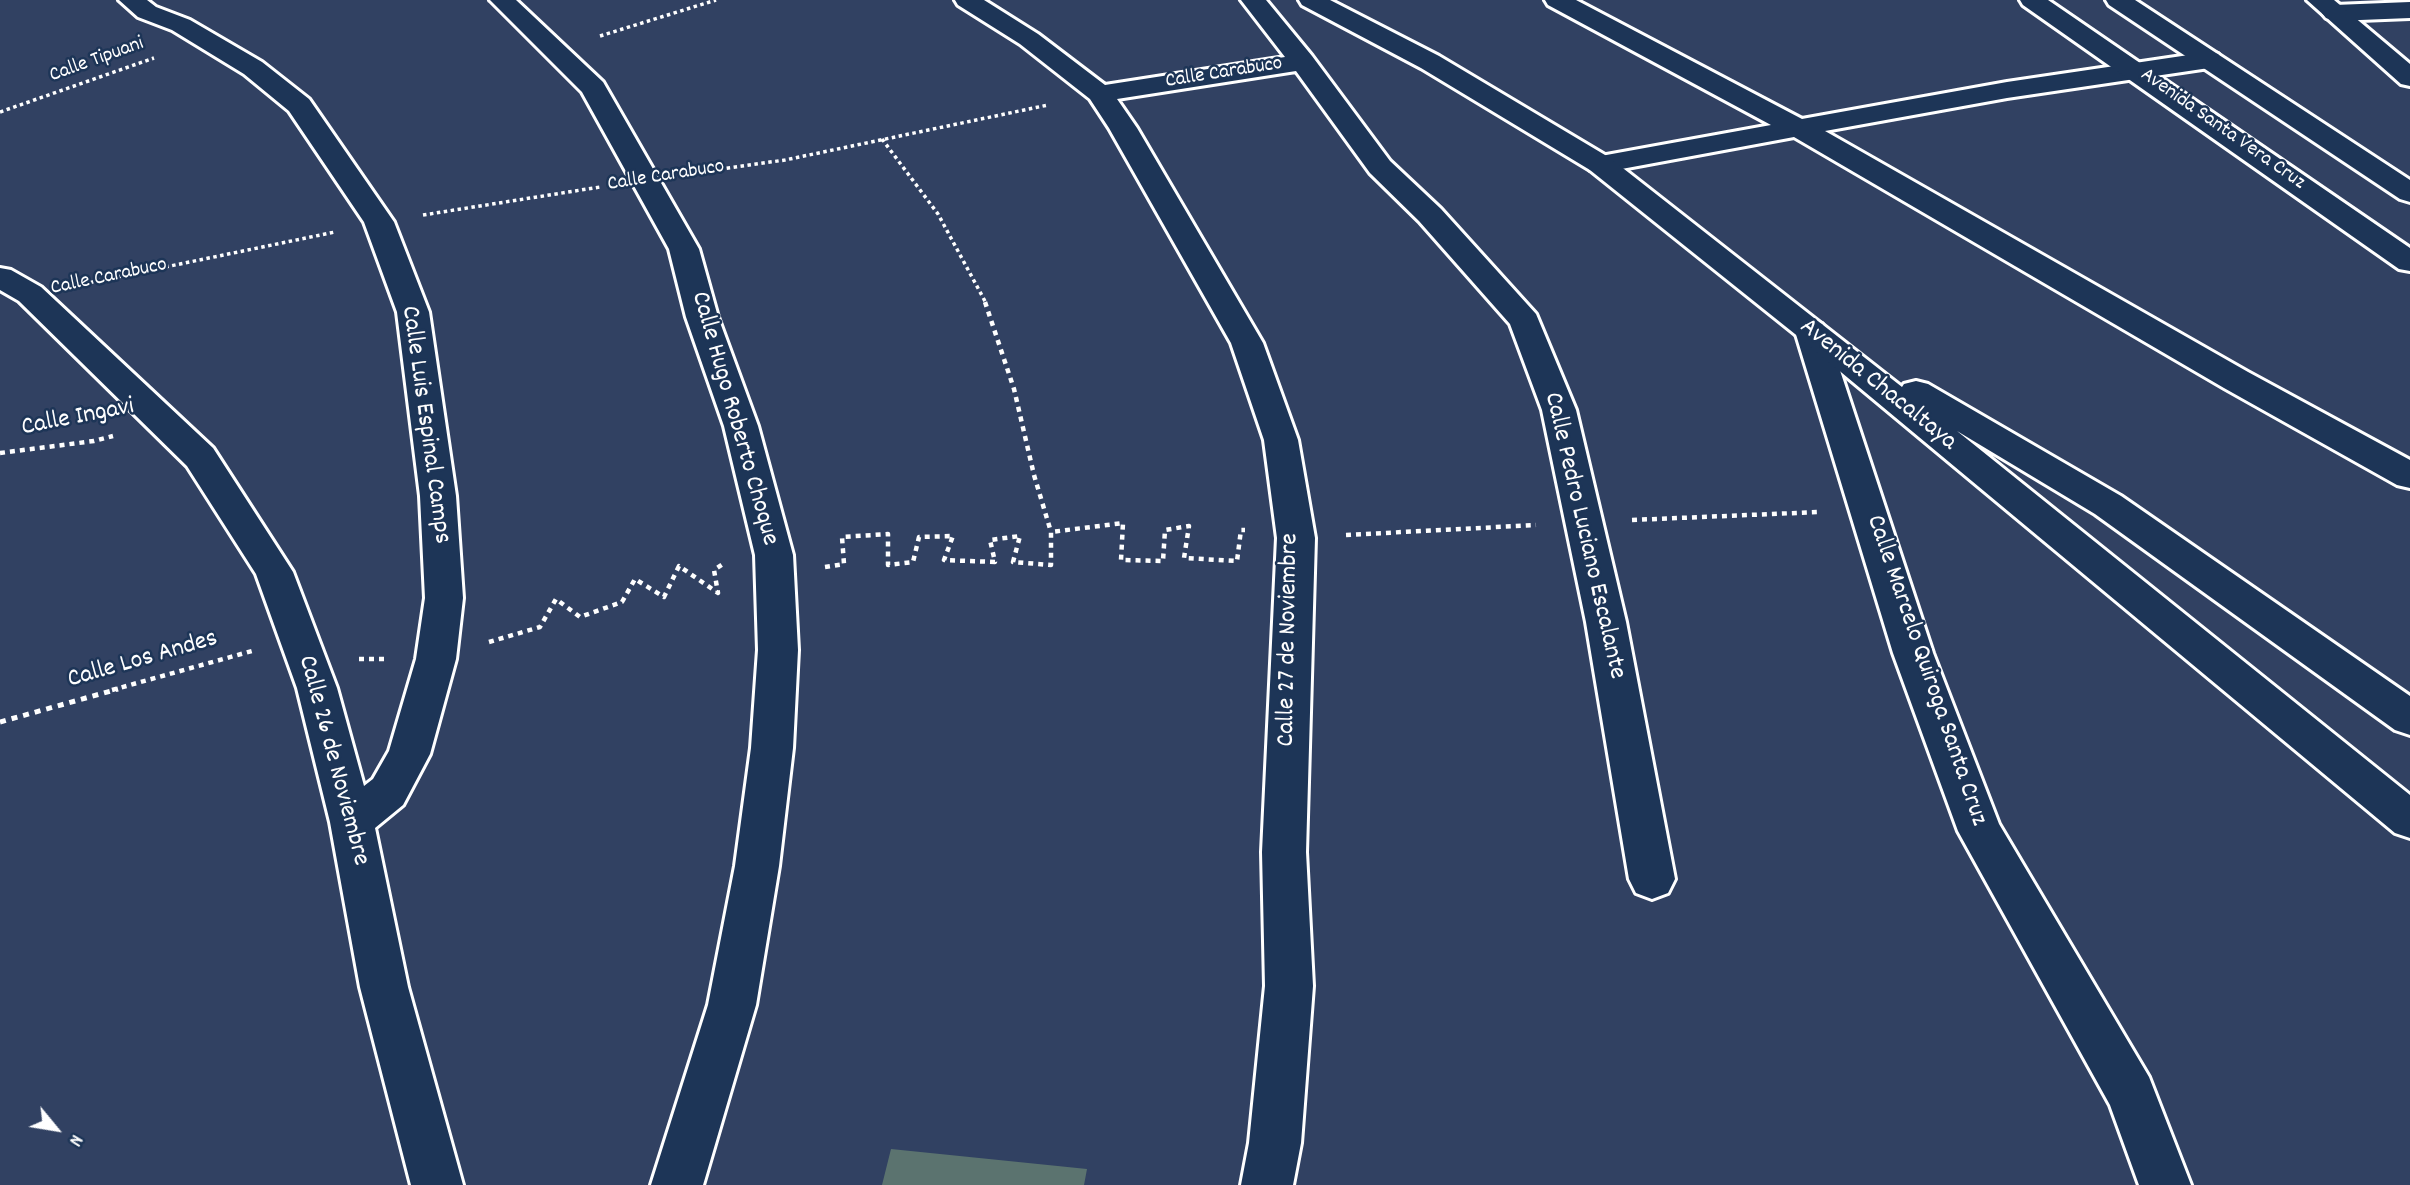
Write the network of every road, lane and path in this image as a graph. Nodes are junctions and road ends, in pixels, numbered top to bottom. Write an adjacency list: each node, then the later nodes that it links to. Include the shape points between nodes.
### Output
1 (131, 0): 12 (street, Calle Luis Espinal Camps)
2 (502, 0): 13 (street, Calle Hugo Roberto Choque)
3 (716, 0): 13 (path)
4 (967, 0): 18 (street, Calle 27 de Noviembre, via 1029,39)
5 (1253, 0): 15 (street, Calle Pedro Luciano Escalante)
6 (1311, 0): 22 (street, Avenida Chacaltaya, via 1430,62)
7 (1557, 0): 20 (street)
8 (2032, 0): 16 (street, Avenida Santa Vera Cruz)
9 (2118, 0): 14 (street, Avenida Santa Vera Cruz)
10 (2327, 6): 11 (street); 17 (street)
11 (2410, 10)
12 (204, 40): 19 (path, Calle Tipuani); 25 (street, Calle Luis Espinal Camps, via 253,68 299,105)
13 (556, 50): 23 (street, Calle Hugo Roberto Choque, via 593,88)
14 (2209, 60): 16 (street); 24 (street, Avenida Santa Vera Cruz)
15 (1303, 62): 18 (street, Calle Carabuco); 42 (street, Calle Pedro Luciano Escalante, via 1380,167 1525,321 1559,410 1606,622)
16 (2137, 71): 20 (street, via 2007,90); 26 (street, Avenida Santa Vera Cruz)
17 (2410, 78)
18 (1100, 94): 21 (path, Calle Carabuco); 33 (street, Calle 27 de Noviembre, via 1247,343 1281,440)
19 (0, 113)
20 (1800, 130): 22 (street); 31 (street)
21 (883, 139): 23 (path, Calle Carabuco, via 785,160); 32 (path, via 938,214 985,301 1014,389)
22 (1600, 164): 28 (street, Avenida Chacaltaya)
23 (645, 180): 25 (path, Calle Carabuco); 34 (street, Calle Hugo Roberto Choque, via 684,249 702,317 741,426)
24 (2410, 193)
25 (379, 222): 27 (path, Calle Carabuco); 36 (street, Calle Luis Espinal Camps, via 413,312 438,496 444,598)
26 (2410, 262)
27 (15, 286): 29 (street, Calle 26 de Noviembre)
28 (1811, 331): 38 (street, via 2108,505); 40 (street, Avenida Chacaltaya); 46 (street, Calle Marcelo Quiroga Santa Cruz, via 1913,653 1980,831 2131,1094)
29 (163, 421): 30 (path, Calle Ingavi, via 93,441); 35 (street, Calle 26 de Noviembre, via 200,457 274,572)
30 (0, 453)
31 (2410, 476)
32 (1051, 532): 33 (path, via 1123,523 1121,560 1163,561 1165,530 1189,526 1184,558 1237,561 1241,530 1269,530 1273,548); 34 (path, via 1051,565 1013,562 1020,536 990,540 995,562 944,560 953,536 919,537 913,562 888,565 888,534 842,537 844,564)
33 (1294, 550): 45 (street, Calle 27 de Noviembre, via 1284,852 1289,986)
34 (775, 574): 36 (path, via 743,550 714,570 718,593 679,566 664,597 635,579 622,602 580,617 556,599 540,627); 44 (street, Calle Hugo Roberto Choque, via 778,650 772,748 757,866 732,1005)
35 (297, 638): 37 (street, Calle 26 de Noviembre); 39 (path, Calle Los Andes)
36 (436, 659): 37 (path, via 345,659 354,675); 41 (street, Calle Luis Espinal Camps, via 409,754 388,792)
37 (317, 688): 41 (street, Calle 26 de Noviembre)
38 (2410, 718)
39 (0, 722)
40 (2410, 820)
41 (352, 822): 43 (street, Calle 26 de Noviembre, via 384,987)
42 (1652, 879)
43 (438, 1185)
44 (677, 1185)
45 (1267, 1185)
46 (2165, 1185)

